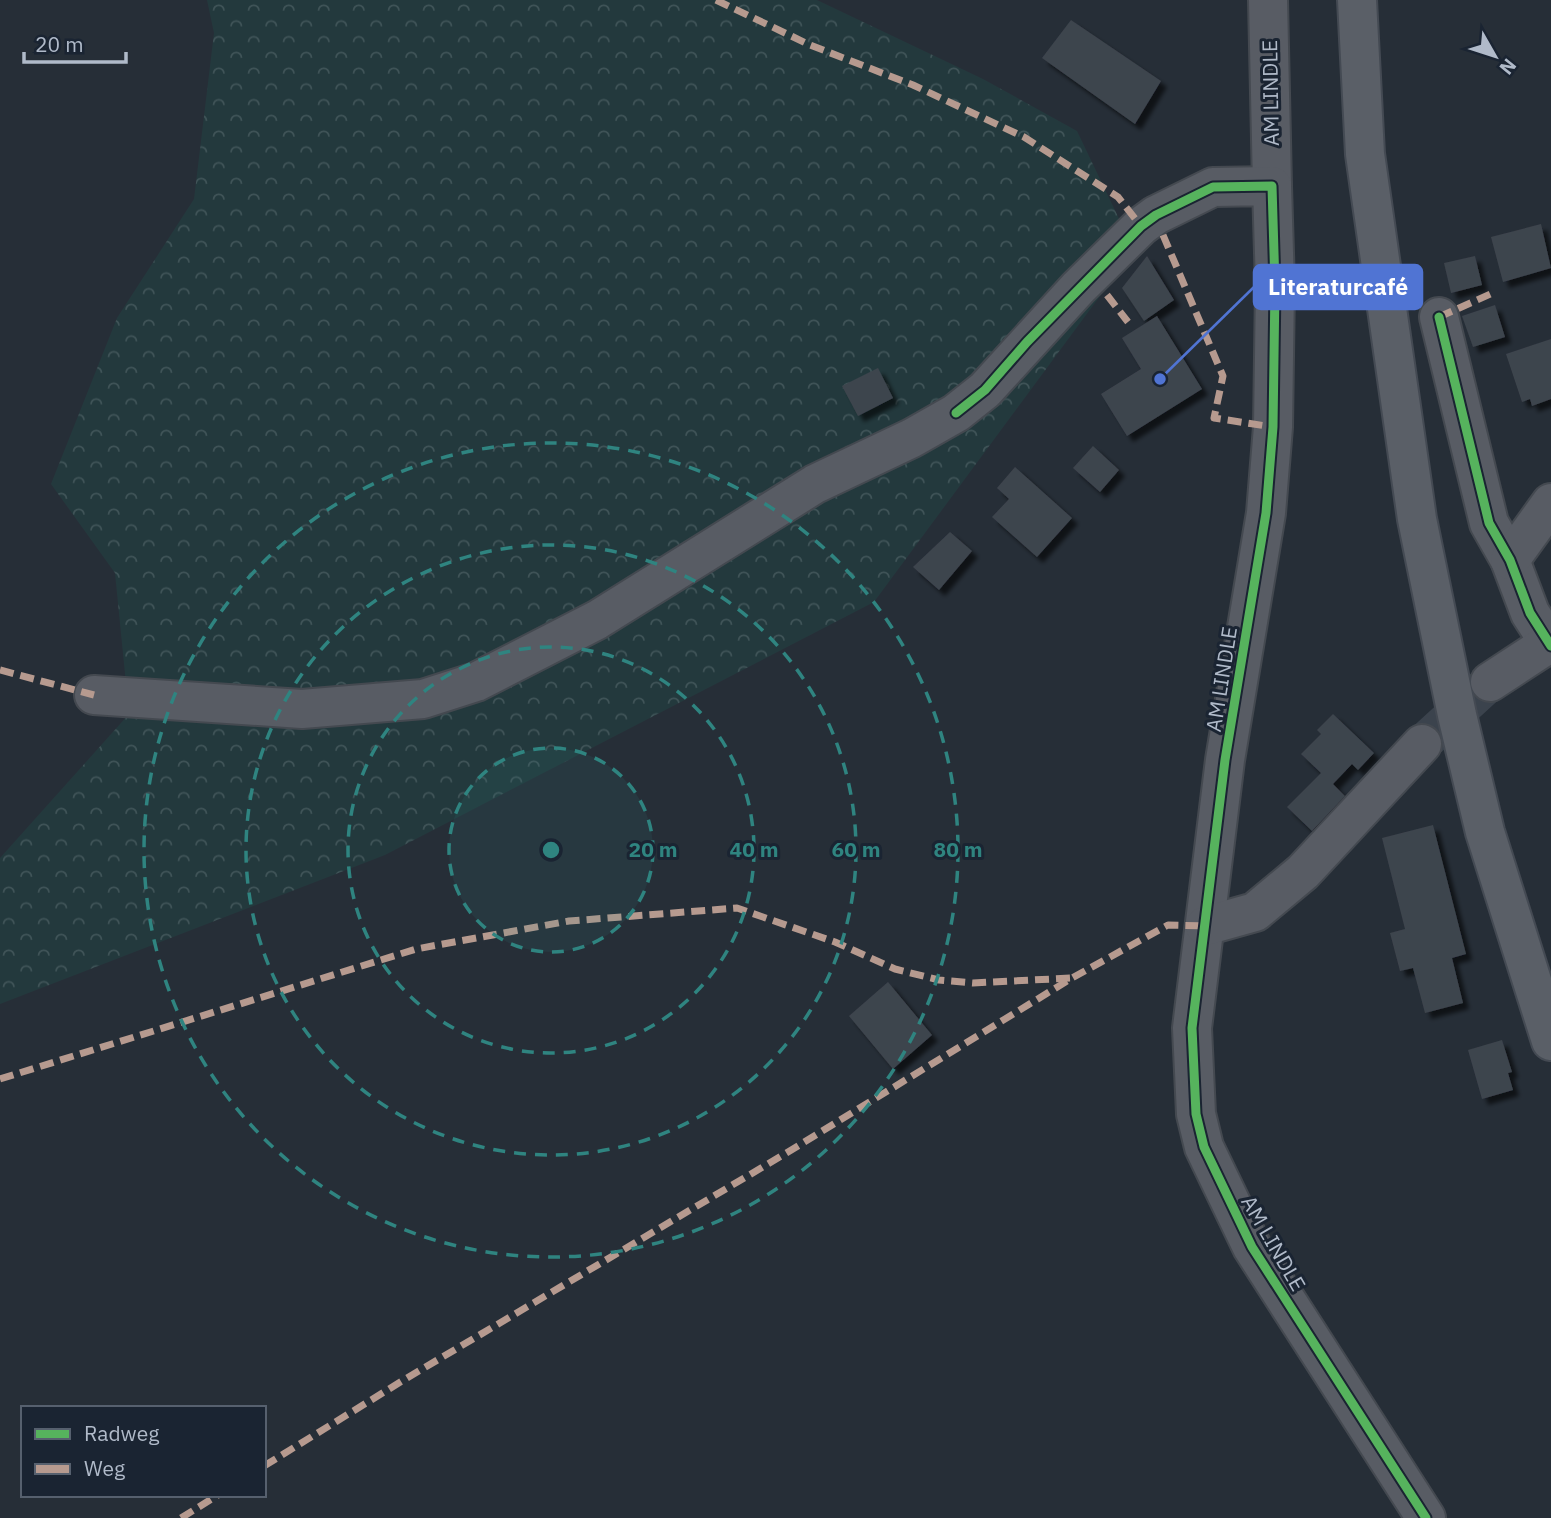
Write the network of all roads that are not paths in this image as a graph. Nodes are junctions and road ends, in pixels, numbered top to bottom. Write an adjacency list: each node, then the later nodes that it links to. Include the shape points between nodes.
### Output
1 (1268, 0): 3 (street, AM LINDLE)
2 (1357, 0): 12 (main road, via 1365,153 1417,519 1485,832)
3 (1272, 186): 9 (street, via 1213,187 1156,215 1035,333 985,390 956,412 815,484 597,620 477,682 423,699 302,709); 11 (street, AM LINDLE, via 1273,427 1266,513 1225,760)
4 (1439, 317): 6 (street, via 1489,523)
5 (1551, 503): 6 (street)
6 (1510, 560): 7 (street, via 1530,613)
7 (1550, 645): 8 (street)
8 (1490, 682)
9 (93, 695)
10 (1422, 744): 11 (street, via 1303,872 1255,912)
11 (1205, 926): 13 (street, AM LINDLE, via 1192,1028 1196,1114 1204,1147 1252,1247)
12 (1551, 1041)
13 (1426, 1518)

